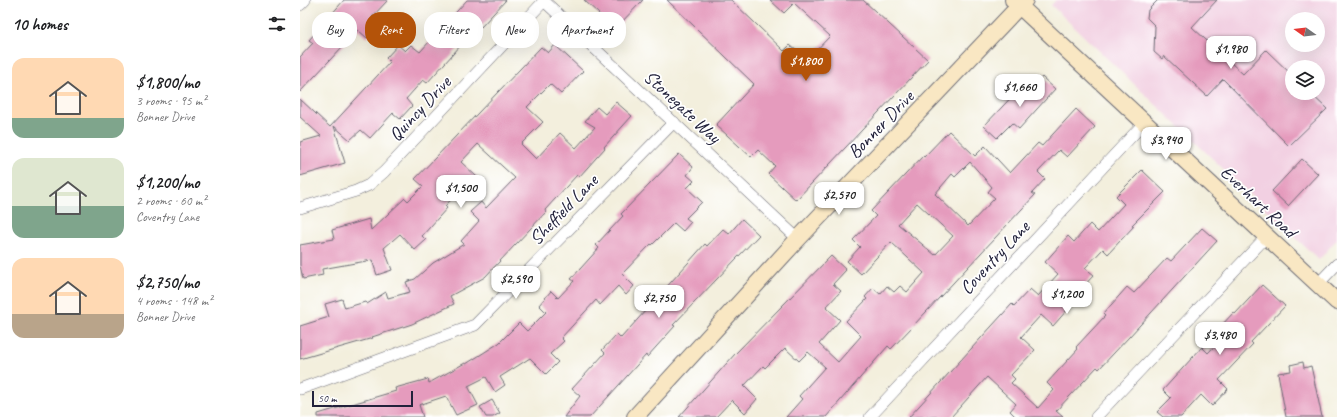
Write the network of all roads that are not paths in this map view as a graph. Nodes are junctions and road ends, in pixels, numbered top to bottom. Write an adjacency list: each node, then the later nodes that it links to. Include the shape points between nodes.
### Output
1 (305, 0): 4 (street)
2 (544, 0): 5 (street, Stonegate Way); 7 (street, Quincy Drive, via 369,185)
3 (1019, 2): 6 (street, Everhart Road); 9 (street, Bonner Drive)
4 (300, 5)
5 (674, 122): 9 (street, Stonegate Way); 13 (street, Sheffield Lane, via 475,325)
6 (1145, 122): 8 (street, Everhart Road); 15 (street, Coventry Lane)
7 (300, 208)
8 (1267, 236): 11 (street, Everhart Road); 16 (street)
9 (798, 239): 14 (street, Bonner Drive)
10 (1337, 264): 11 (street)
11 (1318, 284): 12 (street, Everhart Road)
12 (1337, 302)
13 (300, 389)
14 (635, 417)
15 (870, 417)
16 (1096, 417)

